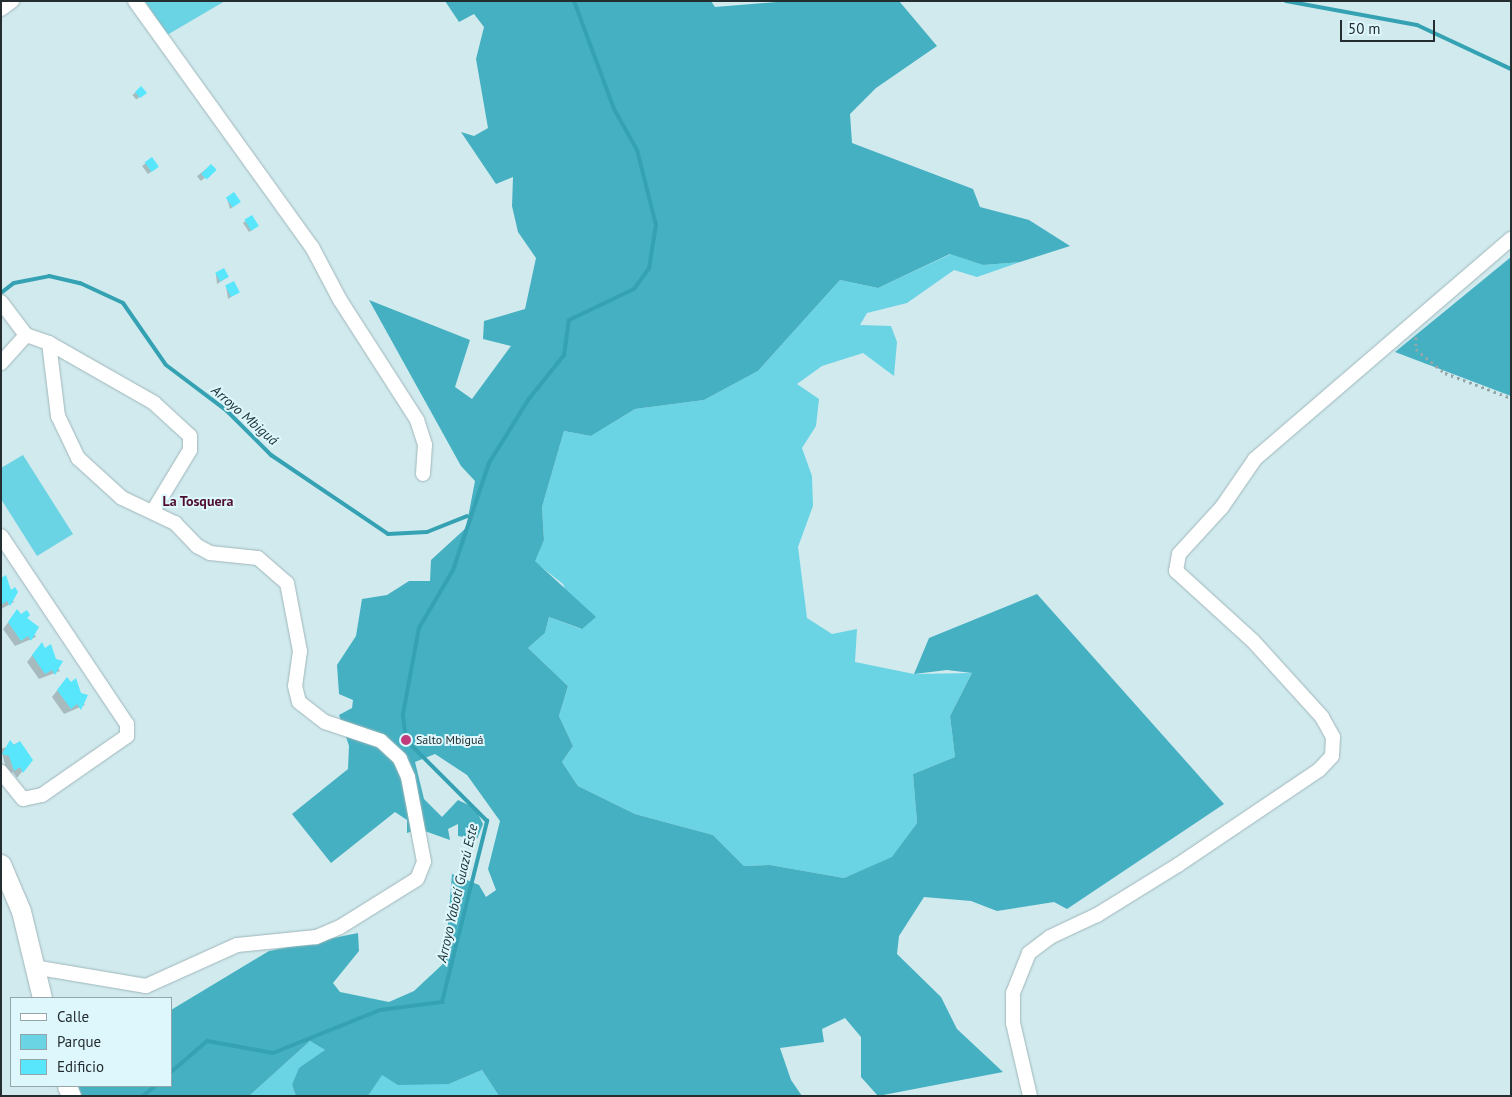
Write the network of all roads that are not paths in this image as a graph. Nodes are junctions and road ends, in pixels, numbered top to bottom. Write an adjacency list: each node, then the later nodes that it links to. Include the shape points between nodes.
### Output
1 (12, 1): 3 (street)
2 (135, 1): 9 (street, via 312,247 340,300 417,420 424,445)
3 (1, 9)
4 (1511, 239): 16 (street, via 1255,459 1222,507 1179,554 1176,571 1253,641 1322,717 1333,737 1332,756 1319,770 1178,865 1097,915 1050,936 1028,953 1013,993 1013,1023)
5 (1, 302): 6 (street)
6 (26, 335): 7 (street); 8 (street)
7 (49, 343): 10 (street, via 64,436 78,458 116,493); 10 (street, via 154,403 190,436 190,450)
8 (1, 363)
9 (423, 474)
10 (153, 511): 14 (street, via 175,523 197,546 210,553 258,558 287,582 300,651 296,686 299,702 325,722 380,741 400,759 408,778 424,862 417,880 340,927 316,937 237,945 146,986)
11 (1, 536): 12 (street, via 127,724 126,736 42,795 22,799)
12 (1, 772)
13 (1, 864): 14 (street, via 21,911)
14 (34, 967): 15 (street)
15 (42, 997)
16 (1030, 1096)

